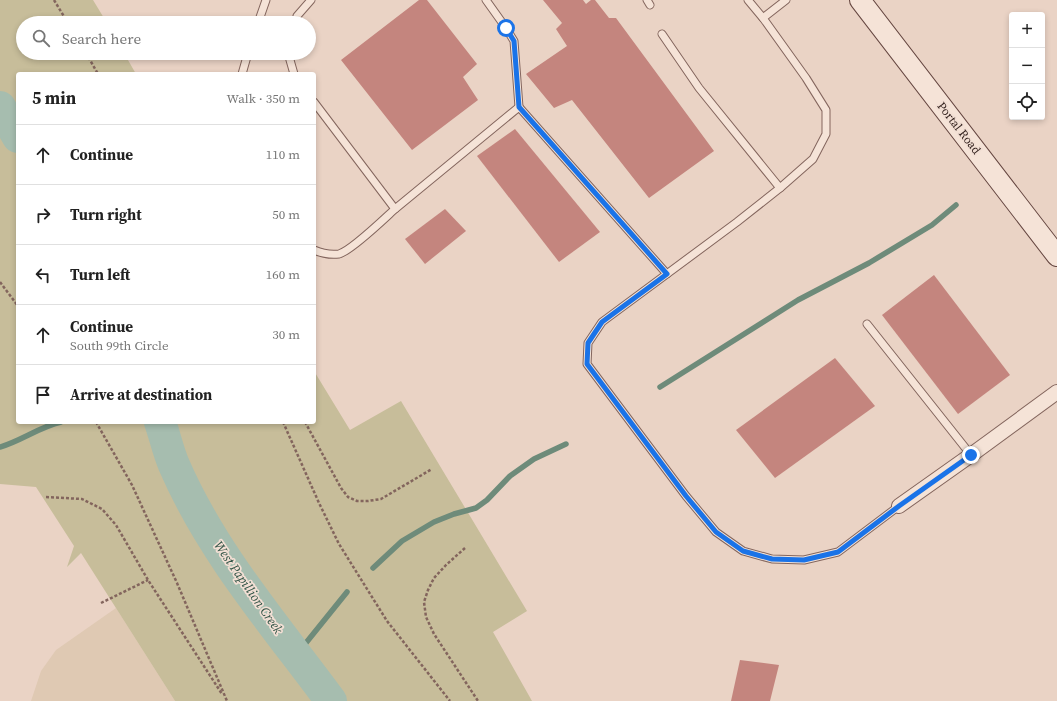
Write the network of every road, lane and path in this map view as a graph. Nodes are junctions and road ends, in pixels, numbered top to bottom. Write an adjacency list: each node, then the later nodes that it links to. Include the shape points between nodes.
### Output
1 (54, 0): 8 (path)
2 (266, 0): 9 (lane)
3 (311, 0): 10 (lane)
4 (486, 0): 20 (lane, via 514,41)
5 (748, 0): 11 (lane)
6 (786, 0): 11 (lane)
7 (860, 0): 24 (main road, Portal Road)
8 (64, 16)
9 (260, 16)
10 (297, 16)
11 (763, 18): 21 (lane, via 826,110 826,134 813,159)
12 (662, 34): 21 (lane, via 699,88)
13 (90, 60): 16 (path)
14 (246, 60): 17 (lane)
15 (290, 60): 18 (lane)
16 (97, 72)
17 (243, 72)
18 (293, 72)
19 (316, 105): 22 (lane)
20 (519, 107): 22 (lane); 25 (lane)
21 (780, 188): 25 (lane)
22 (395, 209): 23 (lane, via 353,246 339,254)
23 (316, 251)
24 (1057, 256)
25 (667, 274): 36 (lane, via 602,322 588,343 587,364 716,532 743,551 772,559 804,560 838,552)
26 (0, 282): 27 (path)
27 (16, 303)
28 (866, 324): 33 (lane)
29 (1057, 392): 33 (street)
30 (97, 424): 40 (path, via 135,492 177,582)
31 (284, 424): 41 (path, via 339,544 387,621)
32 (306, 424): 34 (path, via 341,488 348,497 357,501 381,499)
33 (971, 455): 36 (street)
34 (432, 468)
35 (46, 497): 38 (path, via 82,499 102,509 116,525)
36 (899, 506)
37 (465, 548): 42 (path, via 434,578 424,602 426,617 434,634)
38 (148, 580): 39 (path); 40 (path)
39 (101, 604)
40 (226, 700)
41 (450, 701)
42 (478, 701)

